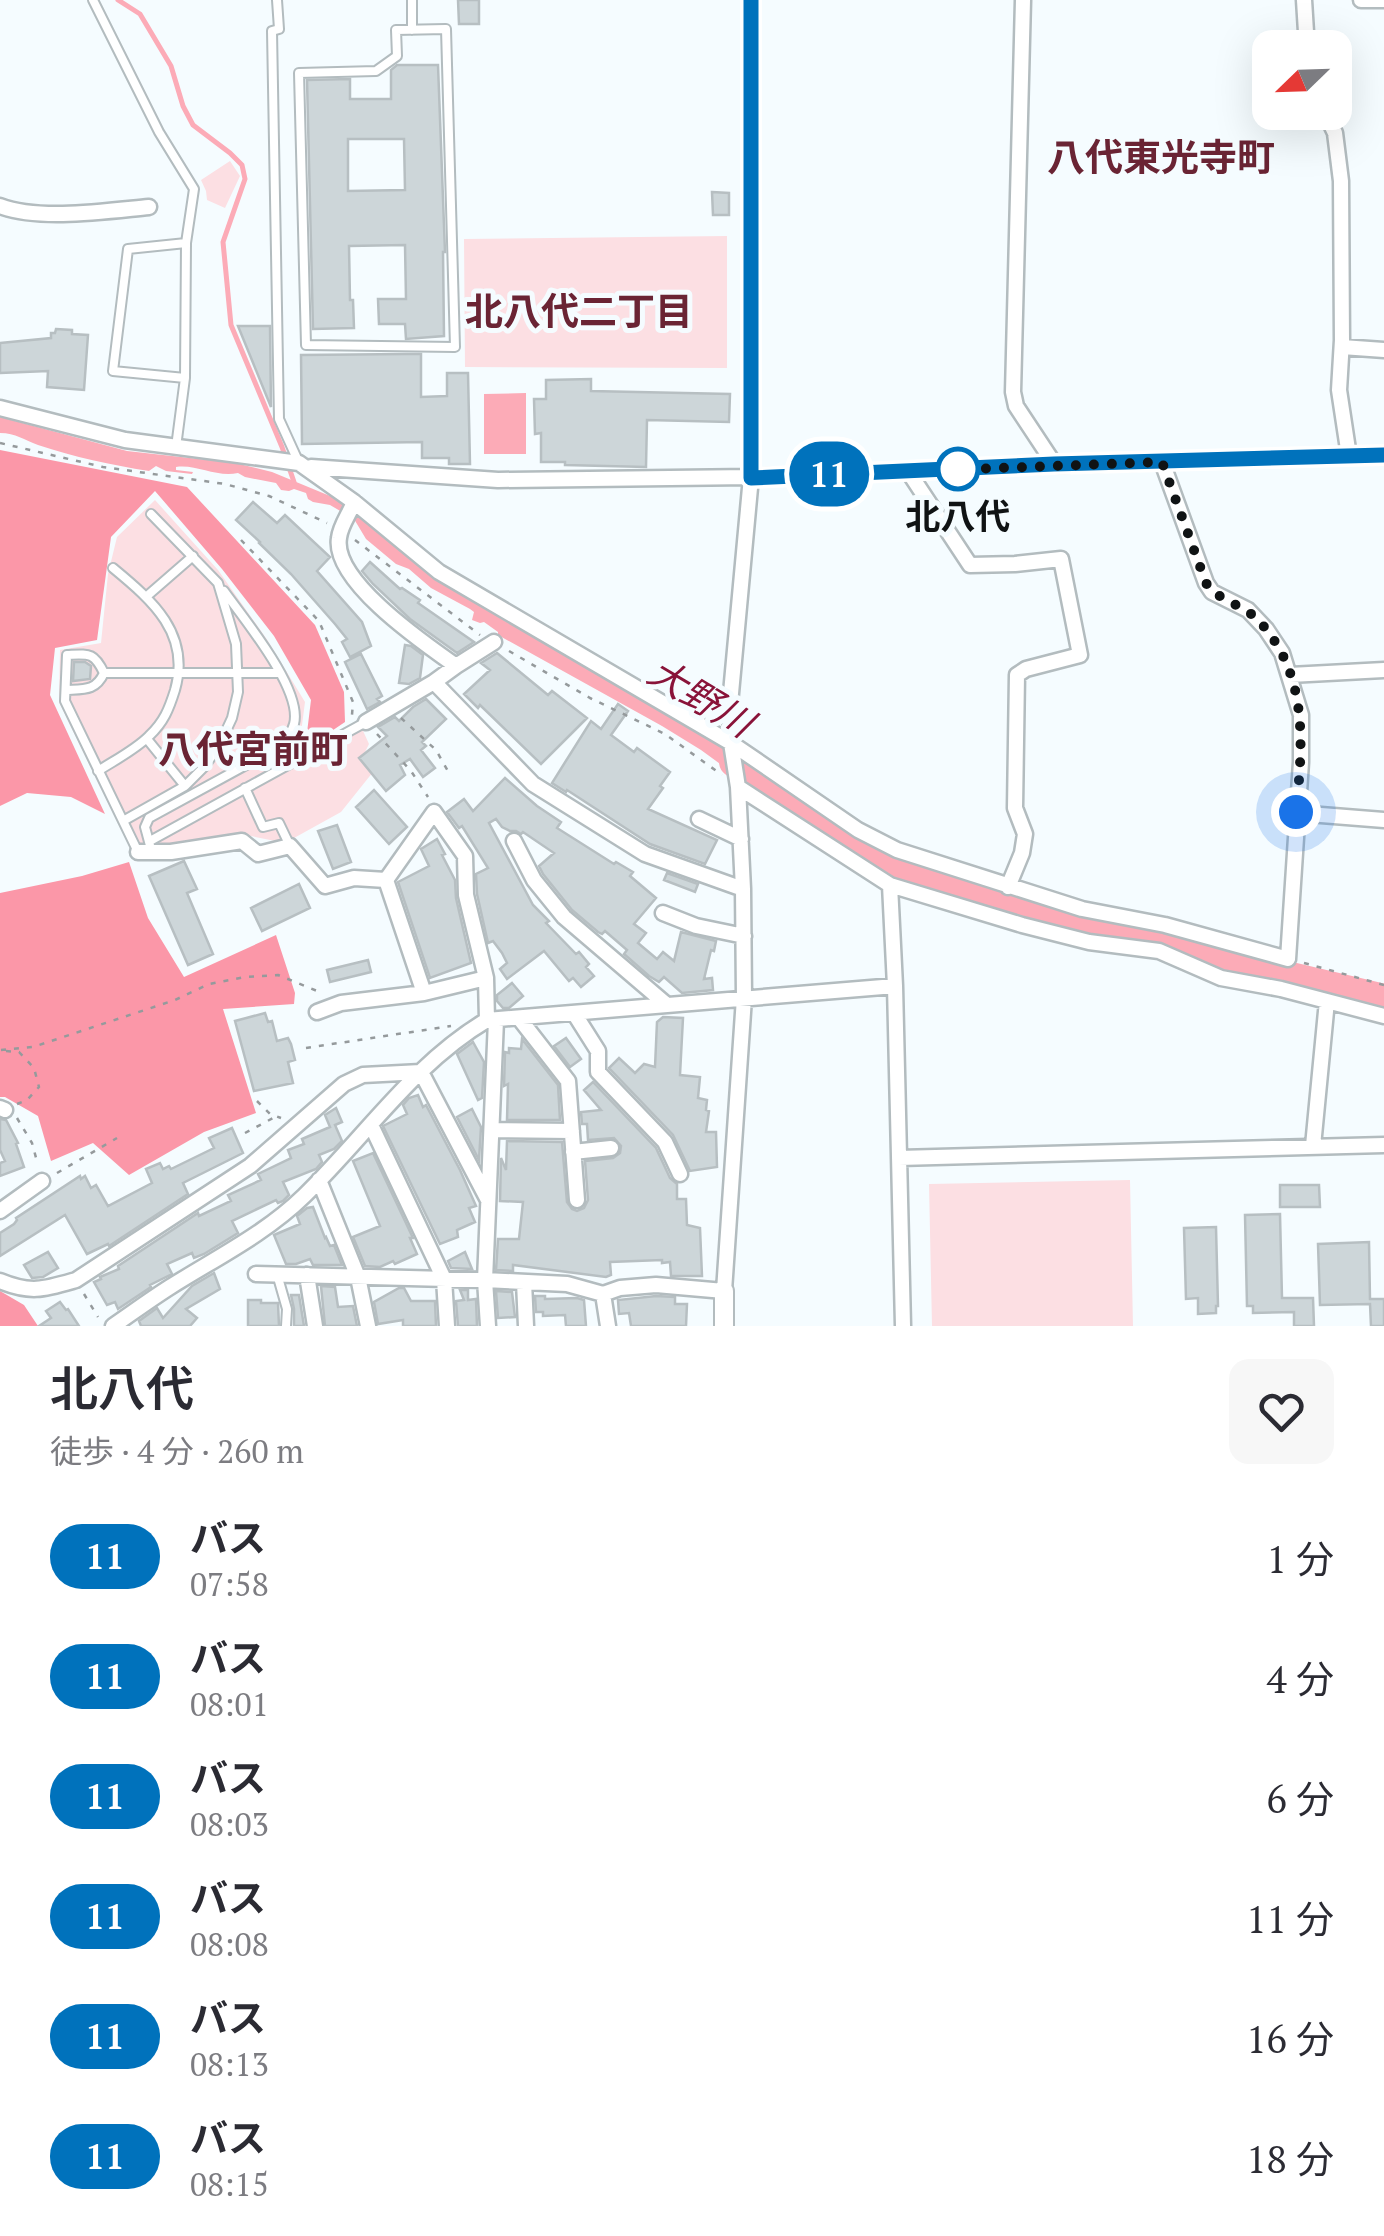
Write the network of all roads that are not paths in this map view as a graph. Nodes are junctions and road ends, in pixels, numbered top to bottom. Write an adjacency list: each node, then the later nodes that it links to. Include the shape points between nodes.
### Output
1 (93, 0): 14 (lane, via 194,189)
2 (277, 0): 24 (lane, via 279,30 272,31 279,419)
3 (412, 0): 9 (lane)
4 (751, 0): 26 (street)
5 (1022, 0): 23 (street, via 1013,392)
6 (1304, 0): 10 (street)
7 (1362, 0): 8 (street)
8 (1384, 0)
9 (412, 30): 9 (lane, via 446,29 455,346 306,345 299,73 376,70 396,56 396,30)
10 (1306, 30)
11 (1334, 130): 15 (street, via 1341,181)
12 (0, 206): 13 (street, via 16,212)
13 (149, 207)
14 (186, 244): 17 (lane); 17 (lane, via 128,249 113,371)
15 (1342, 347): 16 (street); 21 (street, via 1338,390)
16 (1384, 350)
17 (185, 378): 19 (lane)
18 (0, 408): 19 (street)
19 (176, 446): 24 (street)
20 (1384, 455): 21 (street)
21 (1349, 456): 22 (street)
22 (1162, 462): 23 (street); 40 (street, via 1206,583 1266,629)
23 (1054, 464): 25 (street)
24 (303, 465): 26 (street, via 498,480); 27 (street)
25 (908, 471): 26 (street); 60 (street, via 970,565 1061,559 1080,655 1017,675 1016,808 1025,834)
26 (751, 478): 45 (street)
27 (354, 502): 34 (street, via 338,540 346,570 395,622); 45 (street, via 439,572)
28 (151, 514): 29 (lane)
29 (193, 556): 31 (lane); 32 (lane)
30 (114, 568): 32 (lane)
31 (218, 583): 38 (lane); 39 (lane)
32 (146, 596): 37 (lane, via 167,622)
33 (494, 642): 34 (street)
34 (456, 666): 41 (street)
35 (1384, 670): 40 (street)
36 (104, 672): 37 (lane); 42 (lane, via 92,688); 42 (lane, via 88,654 67,655)
37 (180, 673): 38 (lane); 44 (lane, via 167,716)
38 (238, 674): 39 (lane); 48 (lane, via 232,718 219,746)
39 (280, 674): 57 (lane, via 296,712 284,742 150,818)
40 (1290, 675): 50 (street, via 1301,715)
41 (434, 682): 43 (street); 61 (street, via 533,784 645,854)
42 (66, 690): 46 (lane)
43 (366, 722): 49 (lane)
44 (147, 739): 46 (lane); 48 (lane)
45 (731, 742): 47 (street); 60 (street, via 858,830)
46 (98, 771): 53 (lane)
47 (737, 783): 54 (street); 59 (street)
48 (185, 786): 53 (lane)
49 (245, 788): 56 (lane, via 263,827 279,823); 57 (lane)
50 (1296, 812): 52 (street); 60 (street, via 1288,959)
51 (699, 819): 54 (street)
52 (1384, 820)
53 (123, 821): 57 (lane)
54 (741, 839): 61 (street)
55 (514, 841): 69 (street, via 564,917)
56 (290, 846): 57 (street, via 258,854 242,840); 58 (street, via 325,886 354,878)
57 (147, 849)
58 (386, 880): 64 (street, via 434,812 465,856 466,895); 66 (street)
59 (890, 885): 65 (street); 68 (street, via 1089,942 1159,951 1222,978)
60 (1008, 887)
61 (743, 889): 63 (street)
62 (663, 913): 63 (street)
63 (744, 936): 67 (street)
64 (486, 978): 66 (street); 74 (street)
65 (895, 986): 67 (street); 83 (street)
66 (424, 992): 70 (street)
67 (744, 998): 69 (street); 98 (street)
68 (1327, 1001): 72 (street); 80 (street)
69 (667, 1004): 71 (street)
70 (317, 1012)
71 (574, 1013): 73 (street); 84 (street, via 598,1051 598,1072 665,1142)
72 (1384, 1016)
73 (518, 1018): 74 (street); 78 (street, via 568,1081)
74 (492, 1020): 75 (street); 77 (street)
75 (421, 1072): 76 (street); 88 (street); 96 (street, via 363,1074 344,1084 250,1166 76,1280 43,1290)
76 (371, 1125): 85 (street); 94 (street)
77 (492, 1130): 78 (street); 88 (street)
78 (572, 1131): 82 (street)
79 (1384, 1145): 80 (street)
80 (1313, 1146): 83 (street)
81 (611, 1148): 82 (street)
82 (573, 1152): 87 (street)
83 (899, 1158): 111 (street)
84 (680, 1174)
85 (319, 1180): 93 (street); 100 (street, via 265,1230)
86 (42, 1181): 89 (street)
87 (577, 1200)
88 (488, 1201): 95 (street)
89 (0, 1211)
90 (256, 1274): 91 (street)
91 (277, 1274): 92 (street); 103 (lane)
92 (307, 1275): 93 (street); 104 (street)
93 (358, 1276): 94 (street); 105 (street)
94 (444, 1279): 95 (street); 106 (street)
95 (485, 1280): 97 (street); 107 (street)
96 (0, 1281)
97 (524, 1282): 99 (street); 108 (street)
98 (724, 1291): 99 (street, via 656,1285); 110 (street)
99 (603, 1294): 109 (street)
100 (148, 1302): 101 (street); 102 (street)
101 (113, 1326)
102 (131, 1326)
103 (286, 1326)
104 (315, 1326)
105 (368, 1326)
106 (448, 1326)
107 (488, 1326)
108 (526, 1326)
109 (608, 1326)
110 (724, 1326)
111 (903, 1326)

